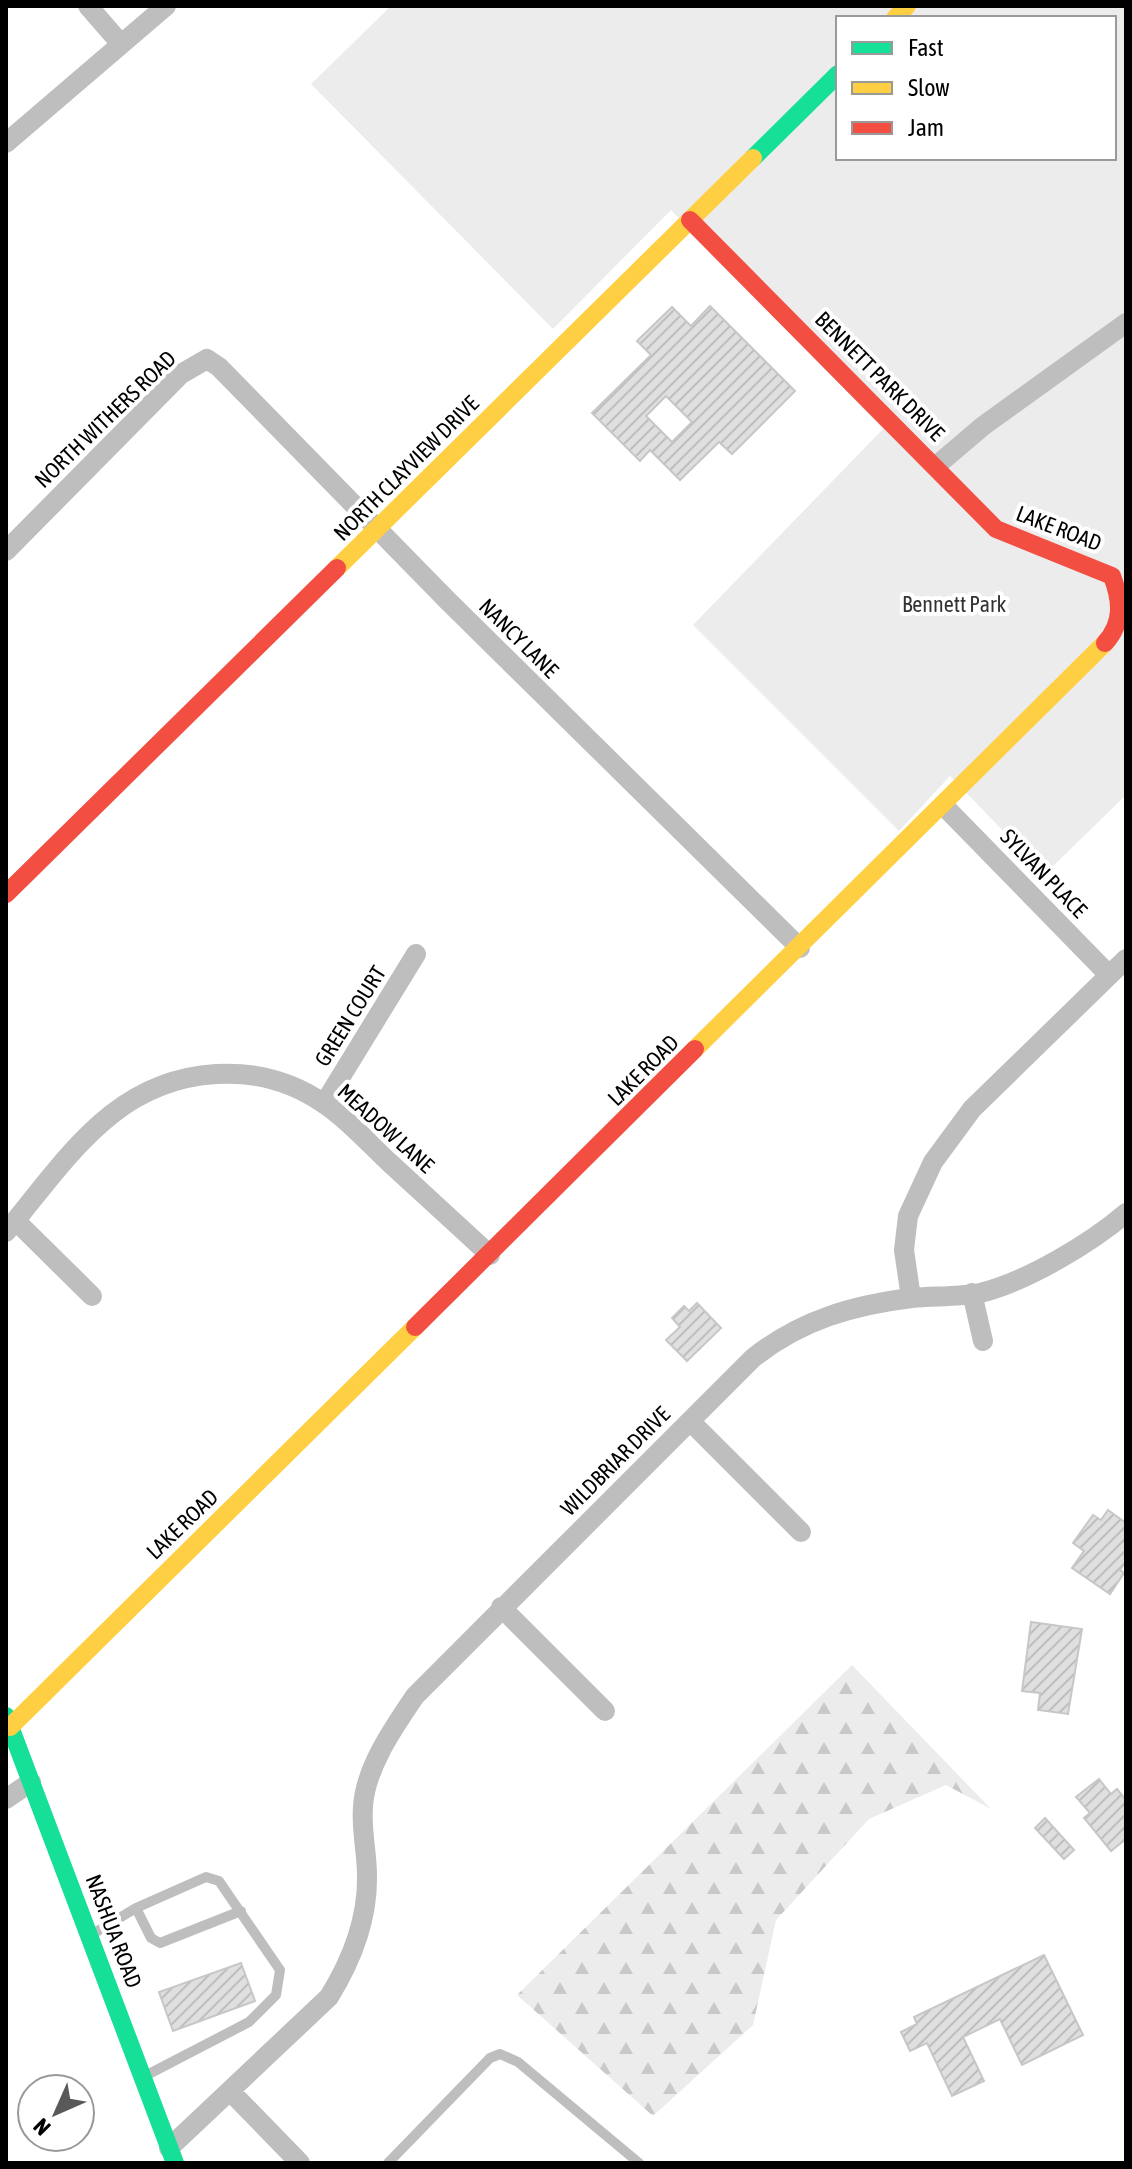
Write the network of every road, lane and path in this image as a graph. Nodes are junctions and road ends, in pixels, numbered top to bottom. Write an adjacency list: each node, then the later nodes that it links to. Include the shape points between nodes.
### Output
1 (88, 6): 3 (street)
2 (166, 6): 3 (street)
3 (121, 44): 5 (street)
4 (836, 76): 6 (street, NORTH CLAYVIEW DRIVE)
5 (6, 143)
6 (690, 220): 9 (street, BENNETT PARK DRIVE); 10 (street, NORTH CLAYVIEW DRIVE)
7 (1126, 323): 9 (street, BENNETT PARK DRIVE)
8 (207, 359): 10 (street, NANCY LANE); 11 (street, NORTH WITHERS ROAD, via 181,374)
9 (936, 466): 12 (street, LAKE ROAD, via 996,529 1112,576 1120,606 1111,636)
10 (377, 529): 13 (street, NORTH CLAYVIEW DRIVE); 14 (street, NANCY LANE)
11 (6, 551)
12 (943, 805): 14 (street, LAKE ROAD); 17 (street, SYLVAN PLACE)
13 (6, 894)
14 (800, 948): 21 (street, LAKE ROAD)
15 (416, 954): 18 (street, GREEN COURT)
16 (1126, 959): 17 (street)
17 (1109, 975): 24 (street, via 972,1109 933,1162 908,1216 904,1250)
18 (324, 1104): 20 (street, MEADOW LANE, via 284,1082 250,1074 216,1073 171,1082 123,1106 92,1131); 21 (street, MEADOW LANE)
19 (1126, 1213): 22 (street, WILDBRIAR DRIVE, via 1104,1232 1015,1280)
20 (11, 1226): 23 (street)
21 (490, 1255): 30 (street, LAKE ROAD)
22 (972, 1293): 24 (street, WILDBRIAR DRIVE); 25 (street)
23 (92, 1296)
24 (911, 1298): 26 (street, WILDBRIAR DRIVE, via 845,1310 791,1331 753,1358)
25 (983, 1341)
26 (690, 1421): 27 (street); 28 (street, WILDBRIAR DRIVE)
27 (801, 1532)
28 (501, 1607): 29 (street); 37 (street, WILDBRIAR DRIVE, via 415,1696 381,1754 363,1806 363,1920 340,1979 329,1997)
29 (605, 1711)
30 (8, 1722): 31 (street, NASHUA ROAD)
31 (31, 1782): 32 (street); 35 (street, NASHUA ROAD)
32 (6, 1799)
33 (136, 1908): 34 (lane, via 206,1877 219,1881); 34 (lane, via 151,1938 160,1943); 35 (lane)
34 (241, 1911): 36 (lane, via 280,1970 276,1995 249,2022)
35 (91, 1935): 36 (street, NASHUA ROAD)
36 (143, 2077): 38 (street, NASHUA ROAD)
37 (230, 2091): 38 (street, WILDBRIAR DRIVE); 39 (street)
38 (172, 2156)
39 (300, 2163)
40 (388, 2163): 41 (lane, via 490,2058 500,2054 518,2062)
41 (639, 2163)

